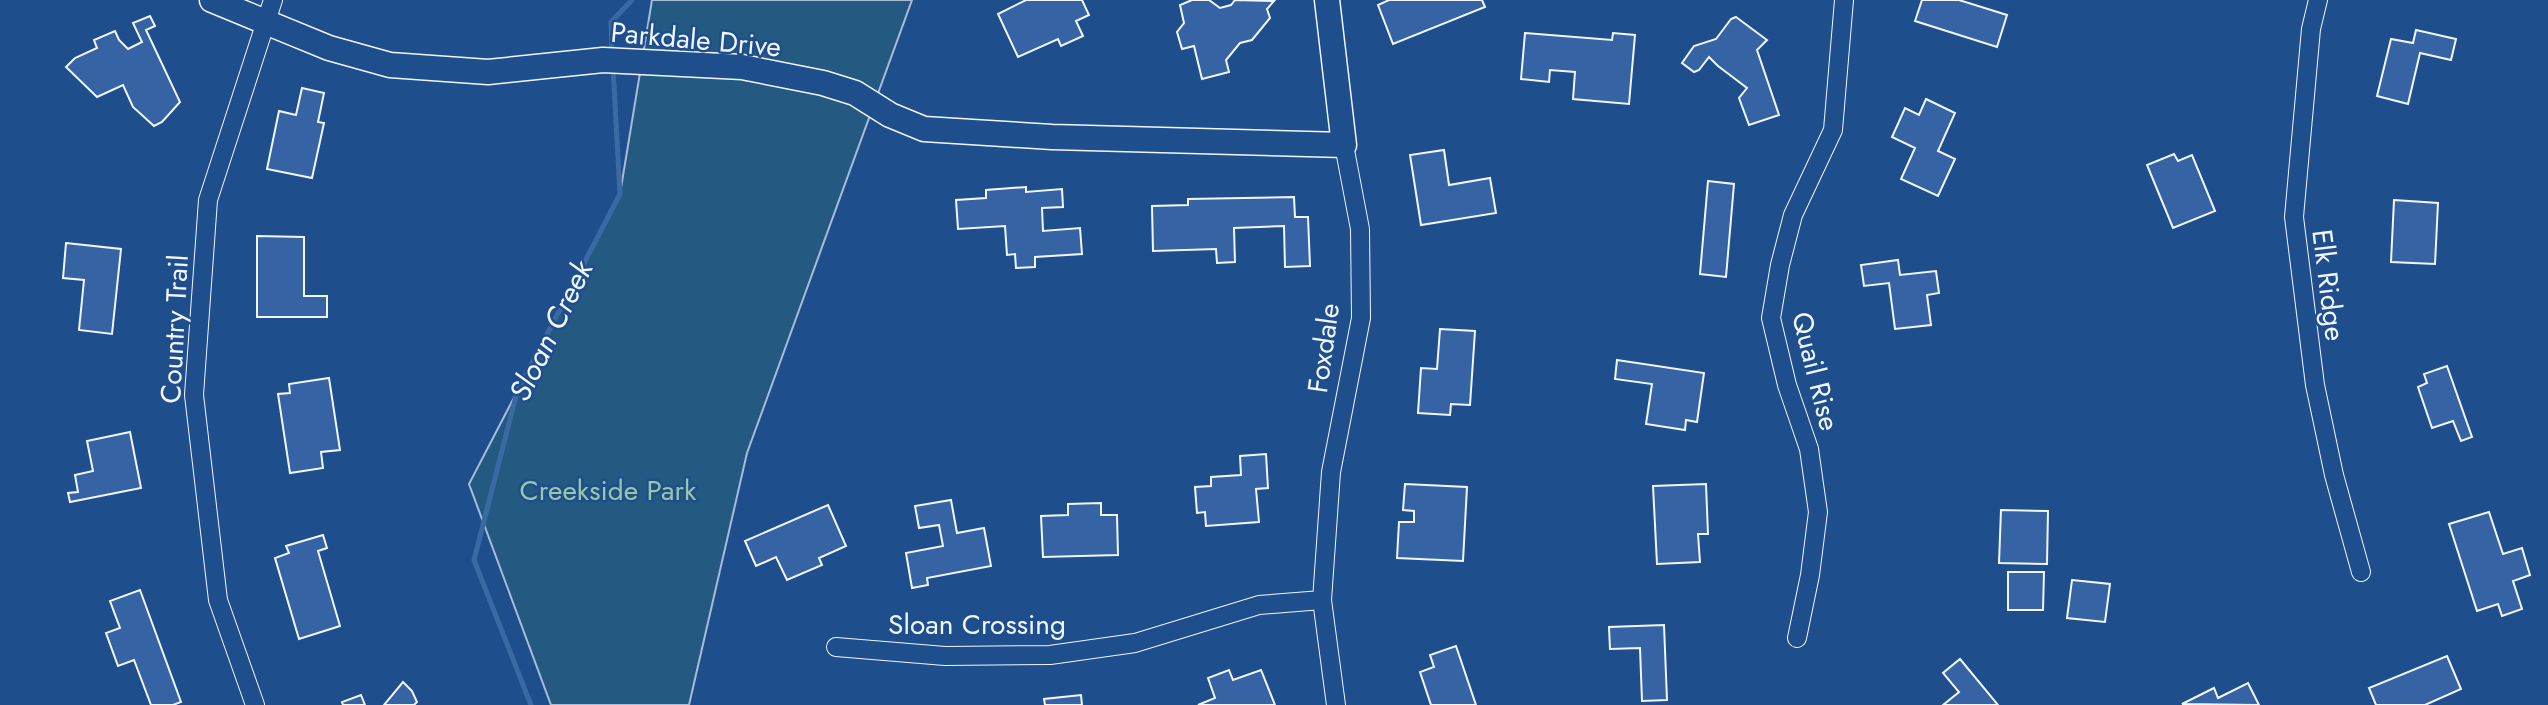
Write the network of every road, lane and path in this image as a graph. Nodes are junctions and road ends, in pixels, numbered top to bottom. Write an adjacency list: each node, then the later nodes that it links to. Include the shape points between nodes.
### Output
1 (212, 0): 5 (street, Parkdale Drive)
2 (1327, 0): 6 (street, Foxdale)
3 (1844, 0): 9 (street, Quail Rise, via 1833,130 1793,215 1771,318 1809,449 1818,512)
4 (2318, 0): 7 (street, Elk Ridge, via 2311,29 2294,218 2315,385)
5 (269, 11): 6 (street, Parkdale Drive, via 329,48 390,65 488,72 603,60 742,66 855,93 923,129); 11 (street, Country Trail, via 208,200 194,395 218,600)
6 (1344, 145): 8 (street, Foxdale, via 1360,229 1361,318 1331,472)
7 (2361, 572)
8 (1322, 600): 10 (street, Sloan Crossing, via 1259,605 1135,643 1049,656 945,656); 12 (street, Foxdale)
9 (1797, 638)
10 (836, 647)
11 (255, 705)
12 (1336, 705)

